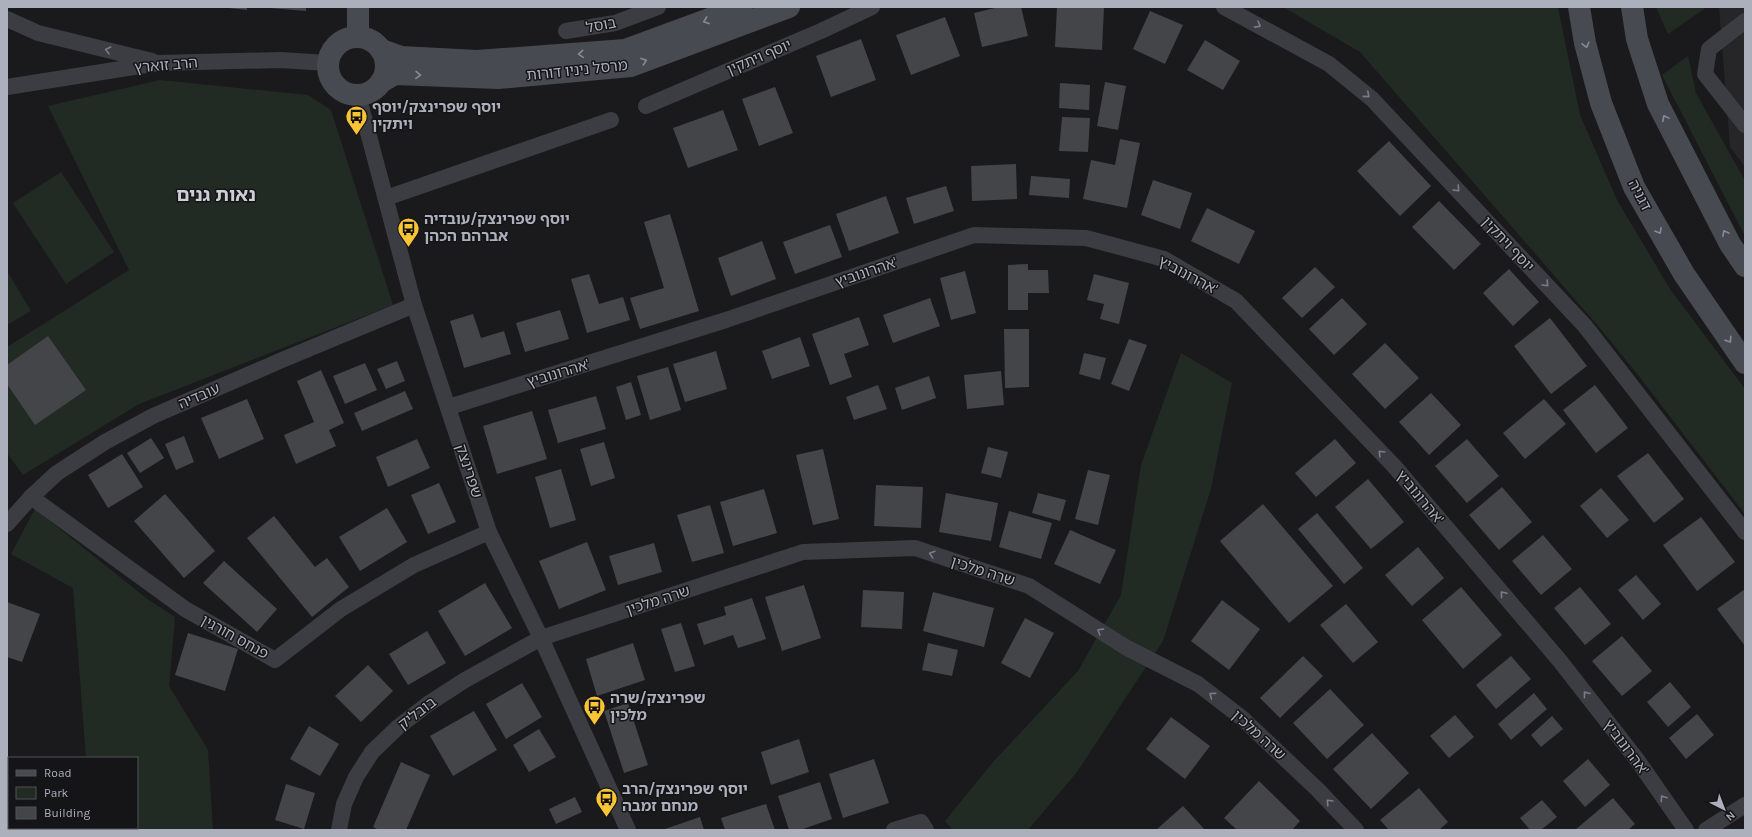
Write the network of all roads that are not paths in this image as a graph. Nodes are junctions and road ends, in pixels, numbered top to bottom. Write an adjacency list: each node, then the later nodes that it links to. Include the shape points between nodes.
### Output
1 (358, 7): 12 (street)
2 (658, 7): 11 (street, בוסל, via 615,23)
3 (742, 7): 13 (street, מרסל ניניו דורות, one-way to 13, via 625,50 477,62 401,57)
4 (789, 7): 16 (street, מרסל ניניו דורות, one-way to 4, via 395,74 498,78 631,66)
5 (872, 7): 19 (street, יוסף ויתקין)
6 (1224, 7): 30 (street, יוסף ויתקין, one-way to 30, via 1329,64 1372,99 1585,326)
7 (1579, 7): 25 (street, דגניה, one-way to 25, via 1585,43 1601,103 1634,188 1684,274)
8 (1632, 7): 23 (street, one-way to 8, via 1730,244 1658,104 1638,39)
9 (7, 20): 14 (street, one-way to 9, via 38,33)
10 (1745, 21): 21 (street, via 1709,49 1705,74)
11 (566, 31)
12 (358, 36): 13 (street, via 367,38); 15 (street, via 337,43 330,52)
13 (381, 50): 16 (street, via 386,66)
14 (159, 63): 15 (street, הרב זוארץ, via 281,60); 17 (street, הרב זוארץ)
15 (327, 63): 18 (street, via 328,73 339,90)
16 (381, 82): 18 (street, via 371,91)
17 (7, 87)
18 (358, 95): 22 (street, שפרינצק)
19 (646, 106)
20 (611, 120): 22 (street)
21 (1745, 125)
22 (386, 198): 24 (street, שפרינצק)
23 (1745, 266)
24 (414, 305): 26 (street, שפרינצק); 27 (street, עובדיה, via 153,416 105,442 57,473)
25 (1745, 363)
26 (449, 407): 29 (street, שפרינצק); 38 (street, אהרונוביץ', one-way to 26, via 1638,761 1560,661 1394,466 1236,301 1164,259 1086,238 974,235 726,320)
27 (31, 497): 28 (street, עובדיה); 29 (street, פנחס חורגין, via 185,609 275,660 340,609 414,565)
28 (7, 524)
29 (489, 532): 31 (street, שפרינצק)
30 (1745, 532)
31 (541, 638): 33 (street, בובליק, via 465,680 398,727 372,752 356,777 344,804); 34 (street, שפרינצק); 37 (street, שרה מלכין, one-way to 31, via 1242,718 1198,684 1127,648 1029,586 915,548 803,552)
32 (1745, 805): 39 (street)
33 (339, 830)
34 (628, 830)
35 (894, 830): 36 (street, via 921,822)
36 (926, 830)
37 (1356, 830)
38 (1686, 830)
39 (1706, 830)

